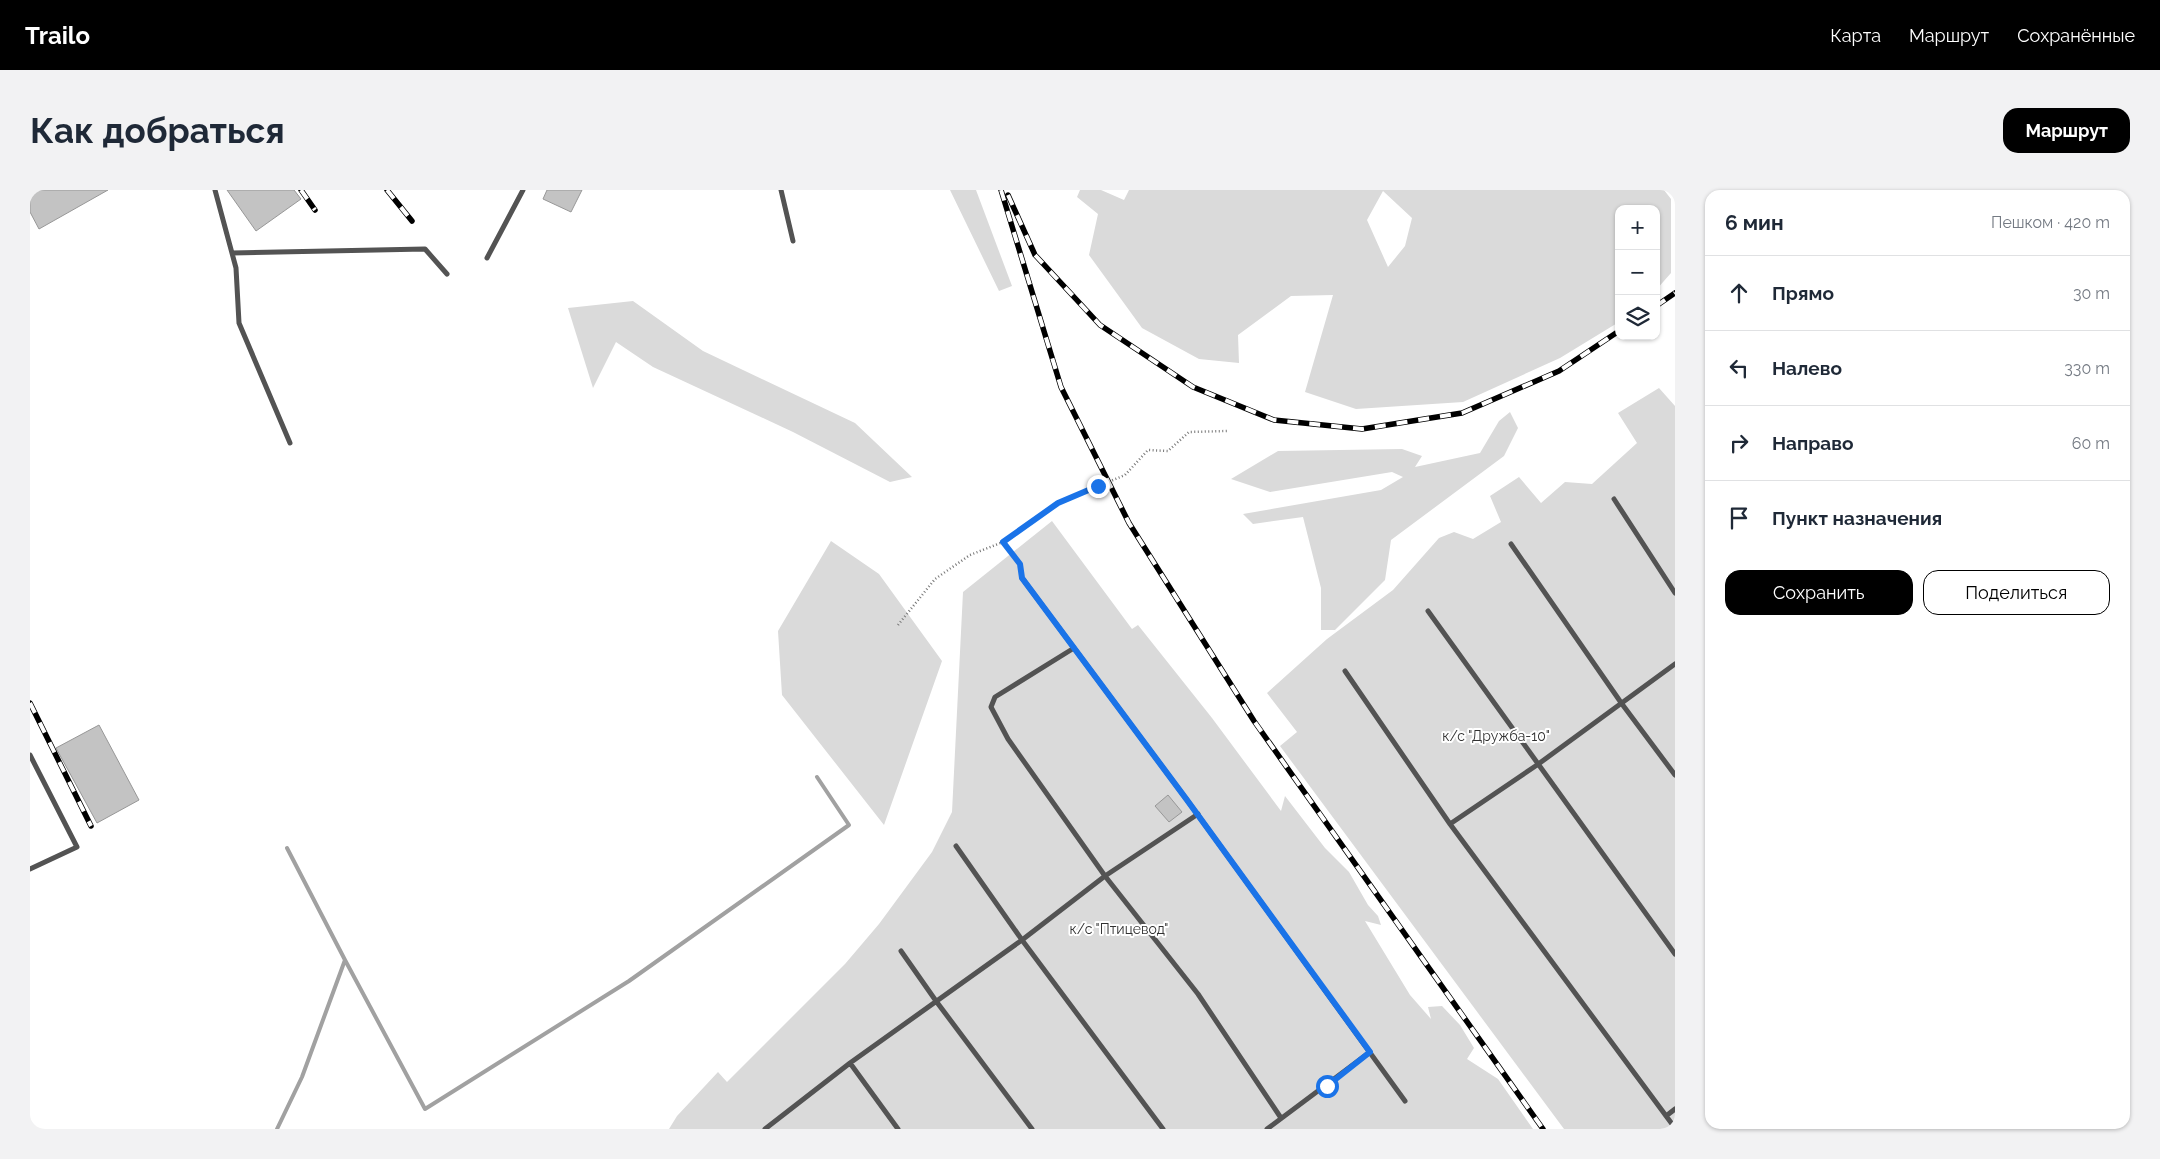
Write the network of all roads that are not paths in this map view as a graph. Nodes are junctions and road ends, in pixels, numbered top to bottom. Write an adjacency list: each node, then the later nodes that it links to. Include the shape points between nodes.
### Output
1 (215, 190): 5 (lane)
2 (523, 190): 6 (lane)
3 (782, 190): 4 (lane)
4 (793, 241)
5 (232, 253): 7 (lane, via 424,249); 8 (lane, via 239,323)
6 (487, 258)
7 (447, 274)
8 (290, 443)
9 (1614, 499): 12 (lane)
10 (1511, 544): 17 (lane)
11 (1022, 578): 14 (lane)
12 (1675, 593)
13 (1428, 611): 19 (lane)
14 (1074, 648): 21 (lane); 25 (lane, via 995,697 991,707 1008,739)
15 (1675, 664): 17 (lane)
16 (1345, 672): 22 (lane)
17 (1622, 704): 19 (lane); 20 (lane)
18 (30, 755): 24 (lane, via 77,847)
19 (1537, 764): 22 (lane); 28 (lane)
20 (1675, 775)
21 (1198, 814): 25 (lane); 30 (lane)
22 (1450, 824): 34 (lane)
23 (956, 846): 26 (lane)
24 (30, 869)
25 (1105, 876): 26 (lane); 35 (lane, via 1198,994)
26 (1022, 940): 29 (lane); 40 (lane)
27 (901, 951): 29 (lane)
28 (1675, 954)
29 (936, 1001): 31 (lane); 39 (lane)
30 (1370, 1052): 32 (lane); 35 (lane)
31 (850, 1063): 37 (lane); 38 (lane)
32 (1406, 1100)
33 (1675, 1109): 34 (lane)
34 (1666, 1116): 36 (lane)
35 (1282, 1118): 41 (lane)
36 (1675, 1128)
37 (765, 1129)
38 (898, 1129)
39 (1032, 1129)
40 (1163, 1129)
41 (1267, 1129)

